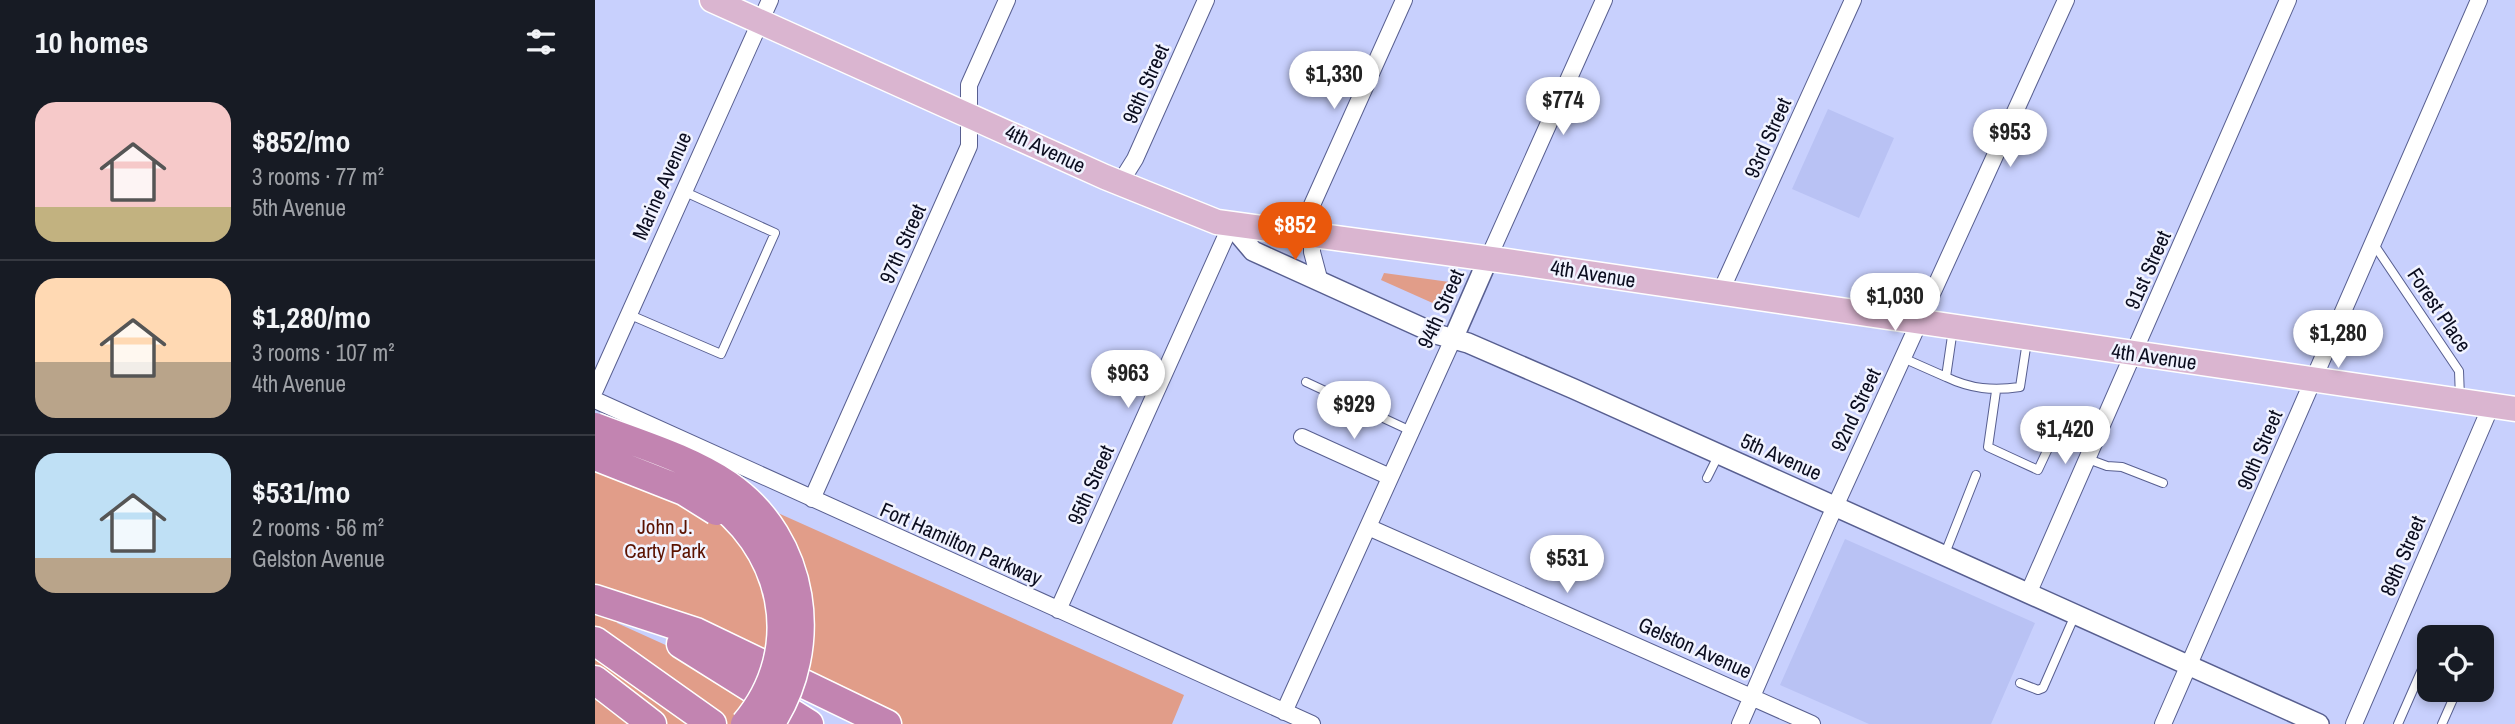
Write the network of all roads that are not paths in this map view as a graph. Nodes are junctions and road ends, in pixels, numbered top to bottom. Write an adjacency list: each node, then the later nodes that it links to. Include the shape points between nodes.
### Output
1 (712, 0): 10 (main road, 4th Avenue)
2 (1007, 0): 11 (street, 97th Street, via 969,85)
3 (1206, 0): 12 (street, 96th Street)
4 (1405, 0): 15 (street, via 1313,205)
5 (1604, 0): 17 (street, 94th Street)
6 (1853, 0): 19 (street, 93rd Street)
7 (2066, 0): 21 (street, 92nd Street)
8 (2288, 0): 25 (street, 91st Street)
9 (2479, 0): 16 (street, 90th Street)
10 (766, 11): 11 (main road, 4th Avenue); 13 (street, Marine Avenue)
11 (969, 115): 12 (main road, 4th Avenue); 48 (street, 97th Street, via 969,146)
12 (1120, 183): 14 (main road, 4th Avenue)
13 (683, 191): 20 (street, Marine Avenue); 20 (lane, via 775,233 720,354)
14 (1231, 225): 15 (main road, 4th Avenue); 18 (street, 5th Avenue, via 1253,251); 54 (street, 95th Street)
15 (1311, 234): 17 (main road, 4th Avenue); 18 (street)
16 (2373, 243): 28 (street, 90th Street); 33 (lane, Forest Place, via 2459,371)
17 (1488, 259): 19 (main road, 4th Avenue); 23 (street, 94th Street)
18 (1320, 282): 23 (street, 5th Avenue)
19 (1720, 293): 21 (main road, 4th Avenue)
20 (628, 314): 30 (street, Marine Avenue)
21 (1920, 323): 22 (main road, 4th Avenue); 26 (street, 92nd Street)
22 (1953, 327): 24 (main road, 4th Avenue); 27 (lane)
23 (1453, 338): 36 (street, 94th Street); 41 (street, 5th Avenue)
24 (2027, 338): 25 (main road, 4th Avenue); 31 (lane, via 2020,387)
25 (2134, 354): 28 (main road, 4th Avenue); 43 (street, 91st Street)
26 (1903, 358): 27 (lane); 49 (street, 92nd Street)
27 (1946, 377): 31 (lane, via 1965,386)
28 (2313, 380): 33 (main road, 4th Avenue); 57 (street, 90th Street)
29 (1306, 382): 36 (lane)
30 (595, 390)
31 (1996, 391): 39 (lane, via 1988,447 2038,470)
32 (595, 400): 48 (street, Fort Hamilton Parkway)
33 (2460, 401): 34 (main road, 4th Avenue)
34 (2503, 407): 79 (street, 89th Street)
35 (595, 427): 71 (highway, bridge, via 718,479 750,503 776,538 795,581 801,632 790,685)
36 (1411, 432): 45 (street, 94th Street)
37 (595, 434): 70 (highway, via 716,487 745,510 770,542 787,584 793,634 782,684)
38 (1302, 437): 45 (street)
39 (2052, 440)
40 (595, 446): 69 (highway, bridge, via 710,497 739,520 760,547 778,594 781,644 770,683)
41 (1718, 454): 46 (lane); 49 (street, 5th Avenue)
42 (595, 456): 68 (highway, bridge, via 684,491 712,508 733,524 761,566 774,615 773,645 763,680)
43 (2088, 459): 47 (lane); 52 (street, 91st Street)
44 (1976, 475): 51 (lane)
45 (1390, 477): 50 (street, 94th Street)
46 (1707, 478)
47 (2164, 483)
48 (812, 499): 54 (street, Fort Hamilton Parkway)
49 (1835, 507): 51 (street, 5th Avenue); 62 (street, 92nd Street)
50 (1367, 527): 62 (street, Gelston Avenue); 64 (street, 94th Street)
51 (1944, 556): 52 (street, 5th Avenue)
52 (2028, 594): 55 (street, 5th Avenue)
53 (595, 600): 72 (highway, via 688,647); 73 (highway, via 696,632)
54 (1058, 610): 64 (street, Fort Hamilton Parkway)
55 (2075, 615): 57 (street, 5th Avenue); 60 (lane, via 2043,688)
56 (595, 641): 61 (highway)
57 (2189, 666): 77 (street, 90th Street); 78 (street, 5th Avenue, via 2284,713)
58 (595, 680): 65 (highway)
59 (2417, 681): 80 (lane)
60 (2019, 683)
61 (674, 695): 66 (highway); 67 (highway)
62 (1752, 697): 75 (street, 92nd Street); 76 (street, Gelston Avenue)
63 (2452, 702): 81 (lane)
64 (1284, 712): 74 (street, Fort Hamilton Parkway)
65 (652, 724)
66 (712, 724)
67 (723, 724)
68 (734, 724)
69 (745, 724)
70 (760, 724)
71 (770, 724)
72 (809, 724)
73 (887, 724)
74 (1312, 724)
75 (1740, 724)
76 (1812, 724)
77 (2163, 724)
78 (2319, 724)
79 (2354, 724)
80 (2398, 724)
81 (2442, 724)

